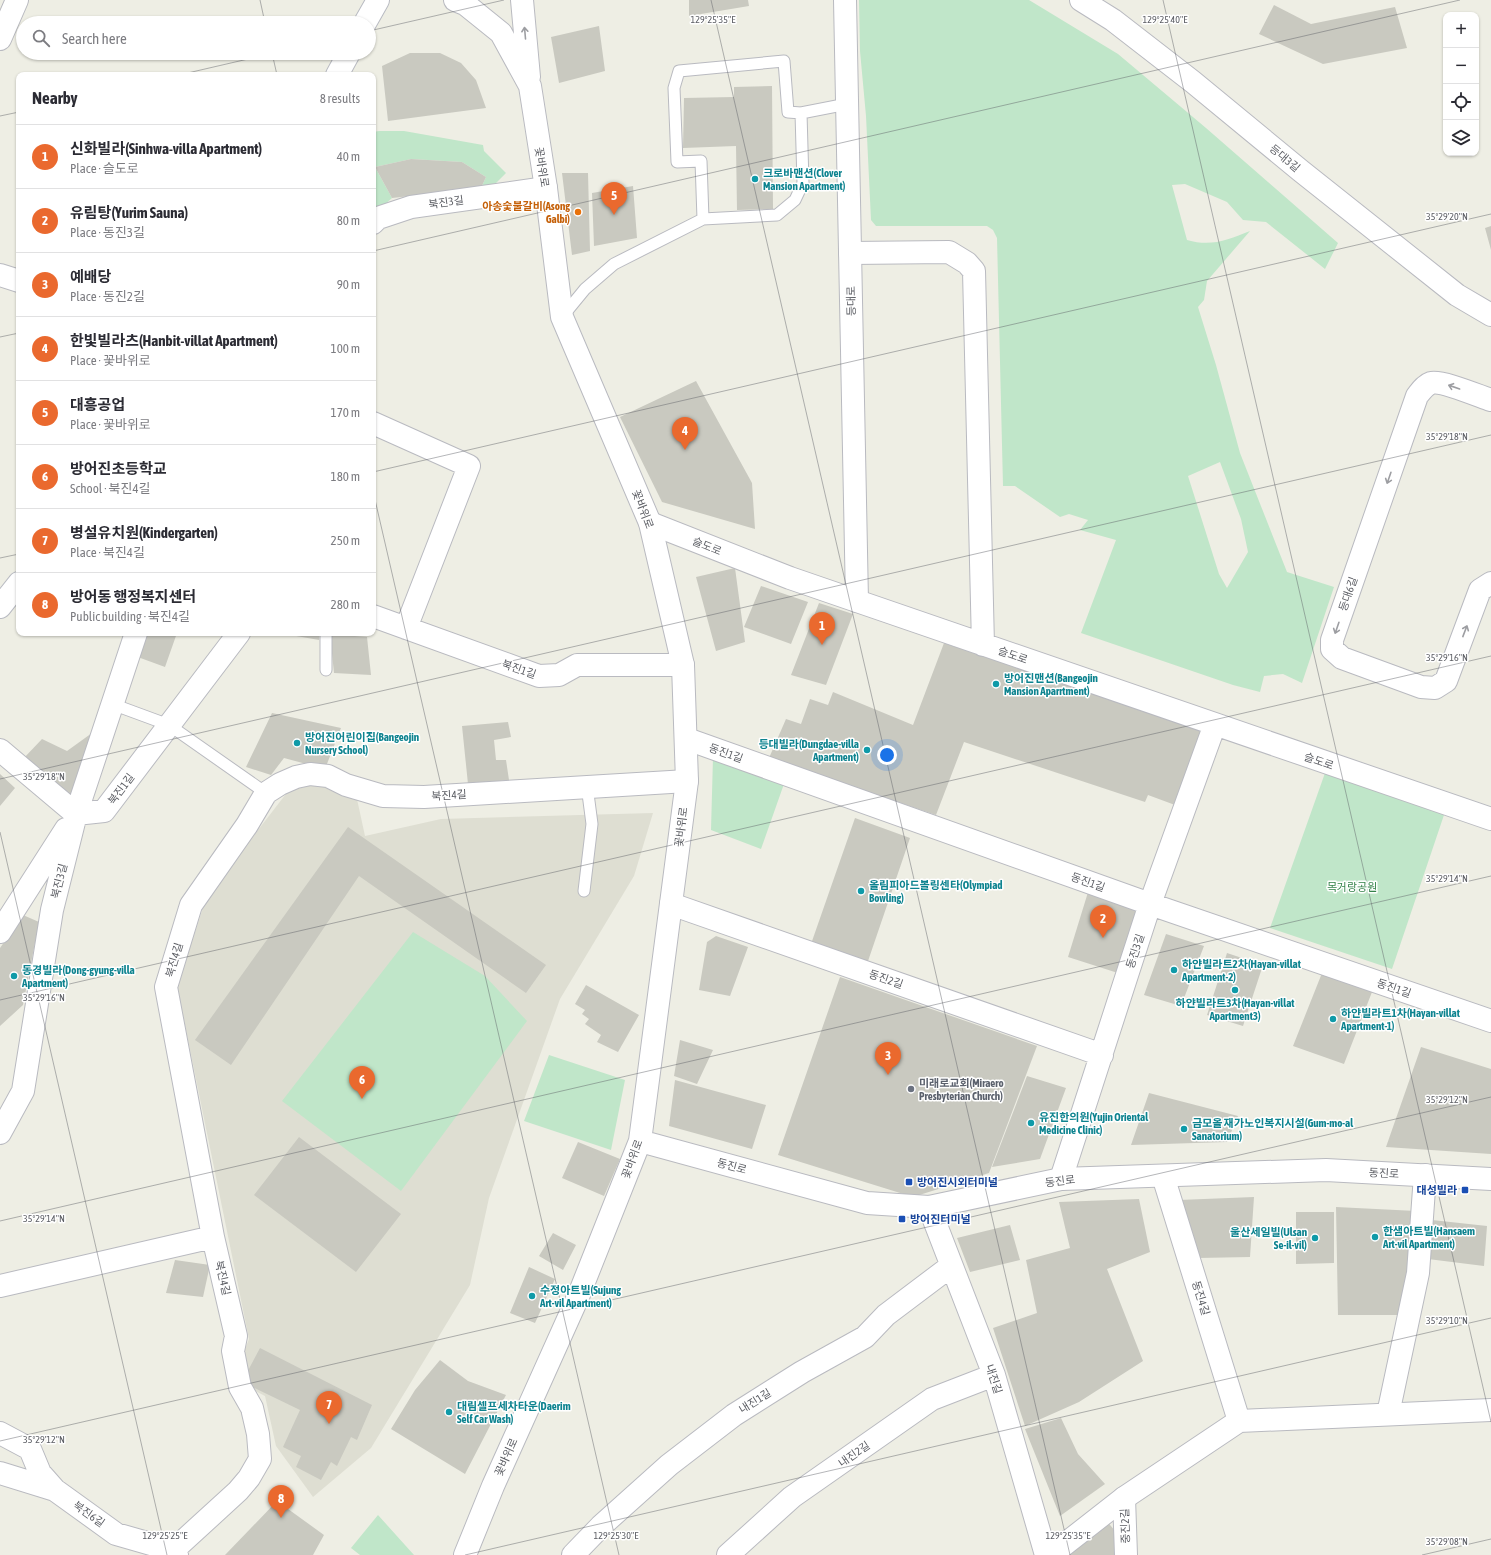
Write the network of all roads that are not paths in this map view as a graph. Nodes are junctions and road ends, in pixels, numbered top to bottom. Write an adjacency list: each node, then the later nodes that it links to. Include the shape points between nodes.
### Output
1 (17, 0): 8 (street)
2 (378, 0): 7 (street)
3 (455, 0): 11 (street, 꽃바위로, via 465,4 500,32)
4 (522, 0): 11 (street, 꽃바위로, one-way to 4)
5 (845, 0): 12 (street, 등대로)
6 (1081, 0): 20 (street, 등대3길, via 1113,20 1193,82 1457,295)
7 (369, 16)
8 (0, 39)
9 (345, 60): 10 (street)
10 (339, 72)
11 (530, 86): 14 (street, 꽃바위로)
12 (847, 104): 13 (lane); 17 (street, 등대로)
13 (801, 113): 15 (lane, via 803,183 795,200 777,215); 15 (lane, via 788,112 784,61 679,71 674,88 677,162 701,161)
14 (546, 188): 16 (street, 북진3길, via 411,207); 21 (street, 꽃바위로)
15 (703, 219): 21 (lane, via 614,264 585,289)
16 (376, 220)
17 (850, 253): 27 (street, 등대로); 34 (street, via 949,252 967,263 974,271)
18 (0, 275): 19 (street)
19 (16, 280)
20 (1491, 316)
21 (562, 317): 24 (street, 꽃바위로)
22 (1491, 400): 25 (street, 등대6길, one-way to 25, via 1446,384 1432,383 1422,389 1417,396 1332,640 1332,649 1342,658 1421,687 1435,688 1446,681 1480,590)
23 (376, 424): 30 (street, via 469,466)
24 (650, 523): 27 (street, 슬도로, via 782,575); 35 (street, 꽃바위로)
25 (1491, 583)
26 (16, 587): 28 (street)
27 (858, 601): 34 (street, 슬도로)
28 (0, 607)
29 (376, 617): 30 (street, 북진1길)
30 (406, 628): 35 (street, 북진1길, via 539,676 559,675 577,665)
31 (135, 636): 37 (street, 북진3길)
32 (237, 636): 39 (street, 북진1길)
33 (326, 636): 36 (lane)
34 (983, 645): 38 (street, 슬도로)
35 (683, 665): 40 (street, 꽃바위로)
36 (326, 670)
37 (112, 704): 39 (lane); 45 (street, 북진3길)
38 (1215, 724): 46 (street, 슬도로); 49 (street, 동진3길)
39 (169, 725): 44 (lane); 45 (street, 북진1길, via 104,811)
40 (687, 739): 42 (street, 꽃바위로); 49 (street, 동진1길)
41 (0, 750): 45 (street)
42 (687, 781): 43 (street, 북진4길); 48 (street, 꽃바위로)
43 (587, 786): 44 (street, 북진4길, via 439,796 383,796 346,785 328,776 310,774 296,777); 47 (lane, via 592,824)
44 (266, 793): 60 (street, 북진4길, via 191,906 166,987)
45 (76, 814): 50 (street); 53 (street, 북진3길, via 52,910 23,1091)
46 (1491, 819)
47 (584, 891)
48 (671, 904): 52 (street, 동진2길); 54 (street, 꽃바위로)
49 (1150, 904): 51 (street, 동진1길); 52 (street, 동진3길)
50 (0, 932)
51 (1491, 1021)
52 (1102, 1054): 58 (street, 동진3길)
53 (0, 1132)
54 (640, 1141): 59 (street, 동진로, via 867,1203); 72 (street, 꽃바위로, via 578,1297 493,1486)
55 (1425, 1175): 56 (street, 동진로, via 1326,1170); 57 (street, 동진로); 65 (street, via 1418,1273)
56 (1163, 1176): 58 (street, 동진로); 66 (street, 동진4길)
57 (1491, 1178)
58 (1061, 1179): 59 (street, 동진로)
59 (929, 1207): 61 (street, 내진길)
60 (213, 1237): 62 (street); 71 (street, 북진4길, via 236,1336 233,1351 240,1387 252,1408 260,1459 238,1491)
61 (951, 1266): 63 (street, 내진길); 73 (street, 내진1길, via 886,1315 865,1337 802,1372 722,1424 669,1465 601,1526)
62 (0, 1286)
63 (994, 1374): 74 (street, 내진2길, via 932,1399 792,1497); 75 (street, 내진길)
64 (1491, 1410): 65 (street)
65 (1388, 1414): 66 (street)
66 (1239, 1421): 70 (street)
67 (0, 1433): 69 (street, via 30,1449 40,1473)
68 (0, 1473): 69 (street, 북진6길)
69 (55, 1490): 71 (street, 북진6길, via 116,1534)
70 (1124, 1498): 76 (street); 77 (street, 중진2길)
71 (172, 1553)
72 (465, 1555)
73 (573, 1555)
74 (728, 1555)
75 (1046, 1555)
76 (1051, 1555)
77 (1126, 1555)

